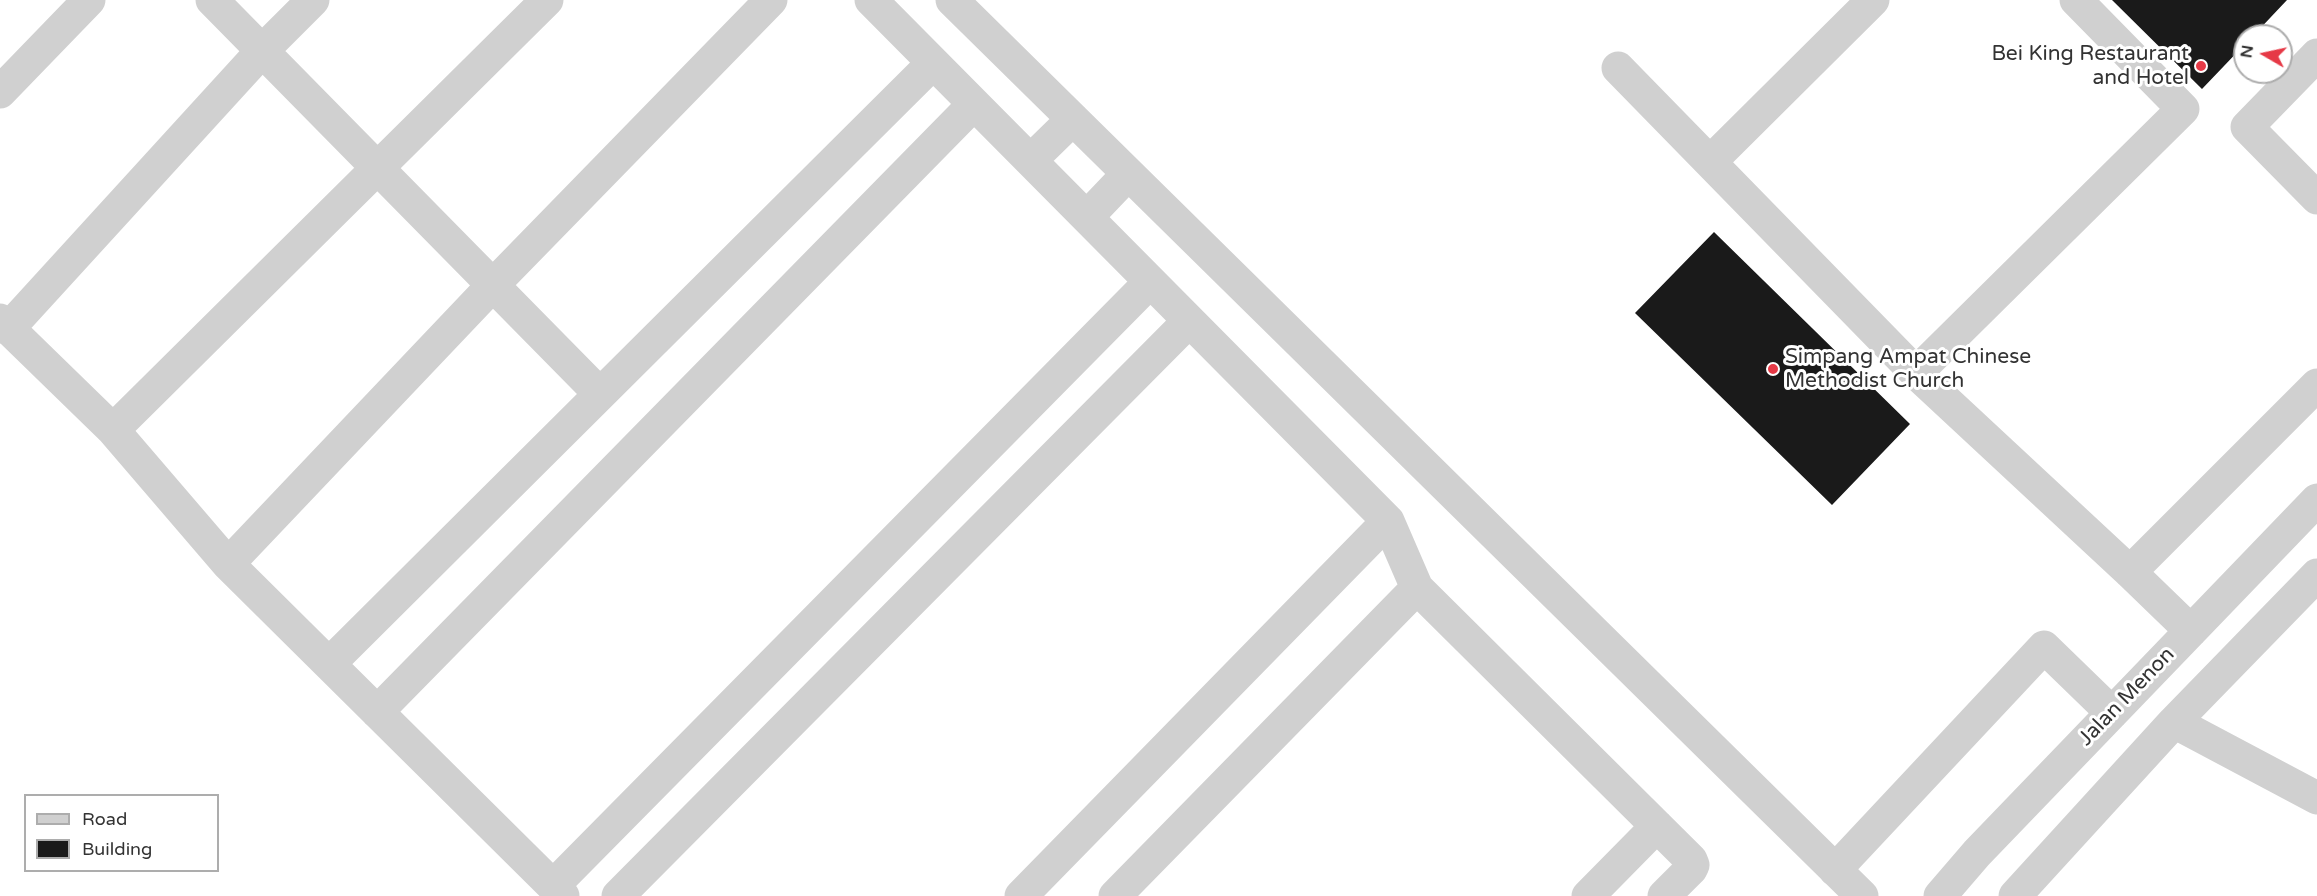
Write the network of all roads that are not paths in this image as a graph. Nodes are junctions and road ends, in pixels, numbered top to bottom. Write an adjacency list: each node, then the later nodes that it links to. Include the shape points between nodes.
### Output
1 (89, 0): 14 (street)
2 (212, 0): 10 (street)
3 (313, 0): 10 (street)
4 (547, 0): 19 (street)
5 (771, 0): 24 (street)
6 (871, 0): 12 (street)
7 (952, 0): 16 (street)
8 (1873, 0): 18 (street)
9 (2076, 0): 27 (street, via 2182,109)
10 (262, 51): 19 (street); 26 (street)
11 (2317, 55): 21 (street, via 2247,127)
12 (933, 63): 15 (street); 29 (street)
13 (1618, 68): 18 (street)
14 (0, 92)
15 (974, 104): 17 (street); 39 (street)
16 (1073, 119): 17 (street); 20 (street)
17 (1031, 160): 22 (street)
18 (1710, 162): 27 (street)
19 (377, 169): 24 (street); 30 (street)
20 (1128, 174): 22 (street); 44 (street)
21 (2317, 198)
22 (1087, 217): 23 (street)
23 (1150, 282): 25 (street); 45 (street)
24 (493, 285): 29 (street); 33 (street)
25 (1189, 321): 32 (street); 46 (street)
26 (4, 325): 30 (street)
27 (1916, 373): 34 (street)
28 (2317, 385): 34 (street)
29 (600, 394): 38 (street)
30 (113, 430): 33 (street)
31 (2317, 500): 37 (street, Jalan Menon)
32 (1388, 521): 36 (street); 47 (street)
33 (228, 564): 38 (street)
34 (2130, 572): 37 (street)
35 (2317, 574): 41 (street)
36 (1417, 588): 43 (street); 48 (street)
37 (2191, 631): 40 (street, Jalan Menon)
38 (329, 664): 39 (street)
39 (376, 712): 45 (street)
40 (2112, 712): 44 (street, via 2044,647); 52 (street, Jalan Menon)
41 (2174, 722): 42 (street); 53 (street)
42 (2317, 798)
43 (1657, 826): 49 (street); 50 (street, via 1693,865)
44 (1835, 870): 51 (street)
45 (558, 891)
46 (618, 896)
47 (1021, 896)
48 (1115, 896)
49 (1588, 896)
50 (1664, 896)
51 (1862, 896)
52 (1940, 896)
53 (2015, 896)

